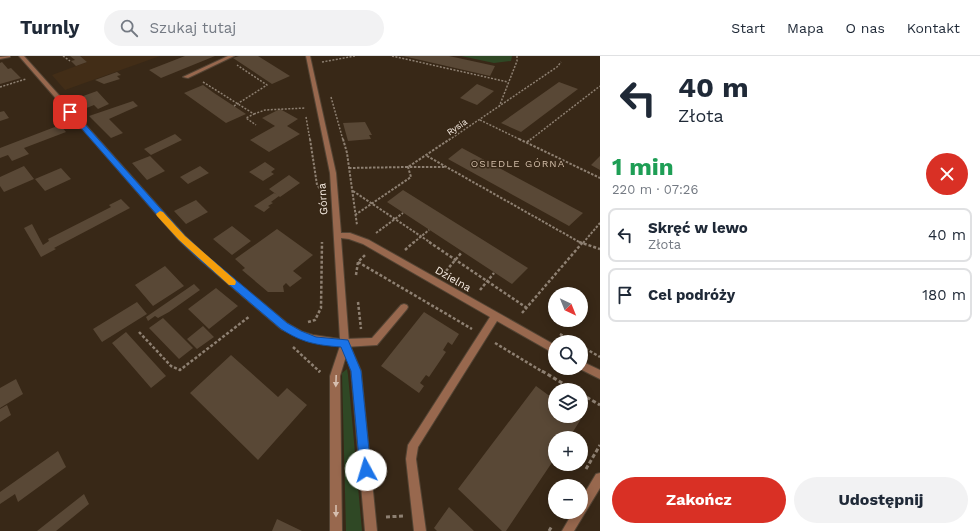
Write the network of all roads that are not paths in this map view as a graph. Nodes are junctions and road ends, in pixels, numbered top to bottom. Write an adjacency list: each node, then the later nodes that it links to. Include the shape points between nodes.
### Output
1 (8, 56): 5 (street)
2 (21, 56): 10 (street, via 182,238 202,257 284,326 316,341)
3 (308, 56): 7 (street, Górna, via 333,173)
4 (230, 57): 6 (street)
5 (0, 58)
6 (186, 78)
7 (337, 235): 9 (street, Dzielna, via 350,236 366,242); 10 (street, Górna)
8 (404, 307): 10 (street, via 374,342)
9 (495, 317): 11 (street, Dzielna); 19 (street, via 413,445 412,458)
10 (345, 343): 17 (street, Górna, one-way to 17, via 335,376); 18 (street, Górna, via 356,371)
11 (548, 346)
12 (588, 369): 13 (street)
13 (600, 376)
14 (600, 478): 15 (street)
15 (588, 498)
16 (575, 519): 20 (street)
17 (336, 531)
18 (371, 531)
19 (420, 531)
20 (568, 531)

